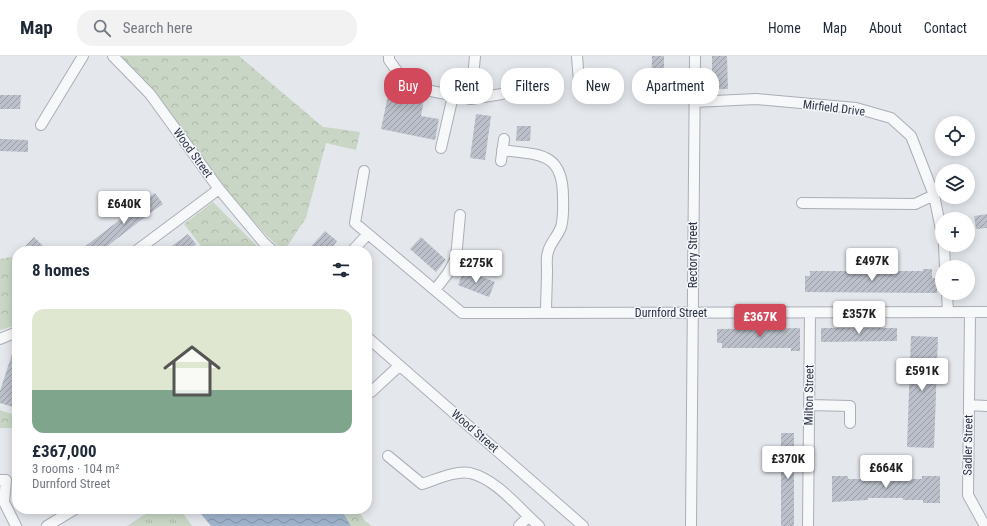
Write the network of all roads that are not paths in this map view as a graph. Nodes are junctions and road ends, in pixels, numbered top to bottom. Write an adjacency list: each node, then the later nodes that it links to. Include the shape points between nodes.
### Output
1 (83, 56): 14 (street)
2 (113, 56): 20 (street, Wood Street, via 150,94)
3 (389, 56): 10 (street, via 389,60 402,78 414,86)
4 (475, 56): 7 (street)
5 (577, 56): 8 (street)
6 (695, 56): 9 (street, Rectory Street)
7 (474, 68)
8 (578, 68)
9 (695, 68)
10 (440, 93)
11 (719, 101): 21 (street, Mirfield Drive, via 756,99 856,108 891,118 911,136)
12 (451, 104): 16 (street)
13 (694, 104): 35 (street, Rectory Street)
14 (41, 125)
15 (504, 139): 17 (street)
16 (441, 148)
17 (502, 150): 18 (street); 34 (street, via 543,157 555,164 561,177 563,219 548,251)
18 (501, 161)
19 (364, 171): 25 (street, Durnford Street, via 355,223)
20 (219, 189): 26 (street); 27 (street, Wood Street)
21 (934, 195): 22 (street, via 915,204); 23 (street, Mirfield Drive)
22 (802, 203)
23 (937, 212)
24 (460, 215): 29 (street, via 456,258)
25 (368, 234): 28 (street); 29 (street, Durnford Street)
26 (143, 246)
27 (267, 246)
28 (357, 246)
29 (435, 290): 34 (street, Durnford Street, via 462,313)
30 (947, 300): 31 (street)
31 (948, 312): 32 (street, Durnford Street); 36 (street, Durnford Street)
32 (970, 312): 33 (street, Durnford Street); 43 (street, Sadler Street)
33 (987, 312)
34 (546, 313): 35 (street, Durnford Street)
35 (693, 313): 36 (street, Durnford Street); 55 (street, Rectory Street)
36 (810, 313): 42 (street, Milton Street)
37 (12, 334): 38 (street)
38 (0, 339)
39 (372, 342): 40 (street, Wood Street)
40 (399, 366): 41 (street); 54 (street, Wood Street)
41 (372, 391)
42 (809, 405): 45 (street, via 850,406); 56 (street, Milton Street)
43 (968, 406): 44 (street); 57 (street, Sadler Street, via 968,495)
44 (987, 406)
45 (850, 424)
46 (388, 456): 49 (street, via 422,484 450,474 469,473 488,480)
47 (0, 480): 50 (street, via 6,480 4,502)
48 (67, 514): 51 (street)
49 (528, 517): 52 (street); 53 (street)
50 (16, 526)
51 (47, 526)
52 (519, 526)
53 (539, 526)
54 (583, 526)
55 (690, 526)
56 (808, 526)
57 (986, 526)

